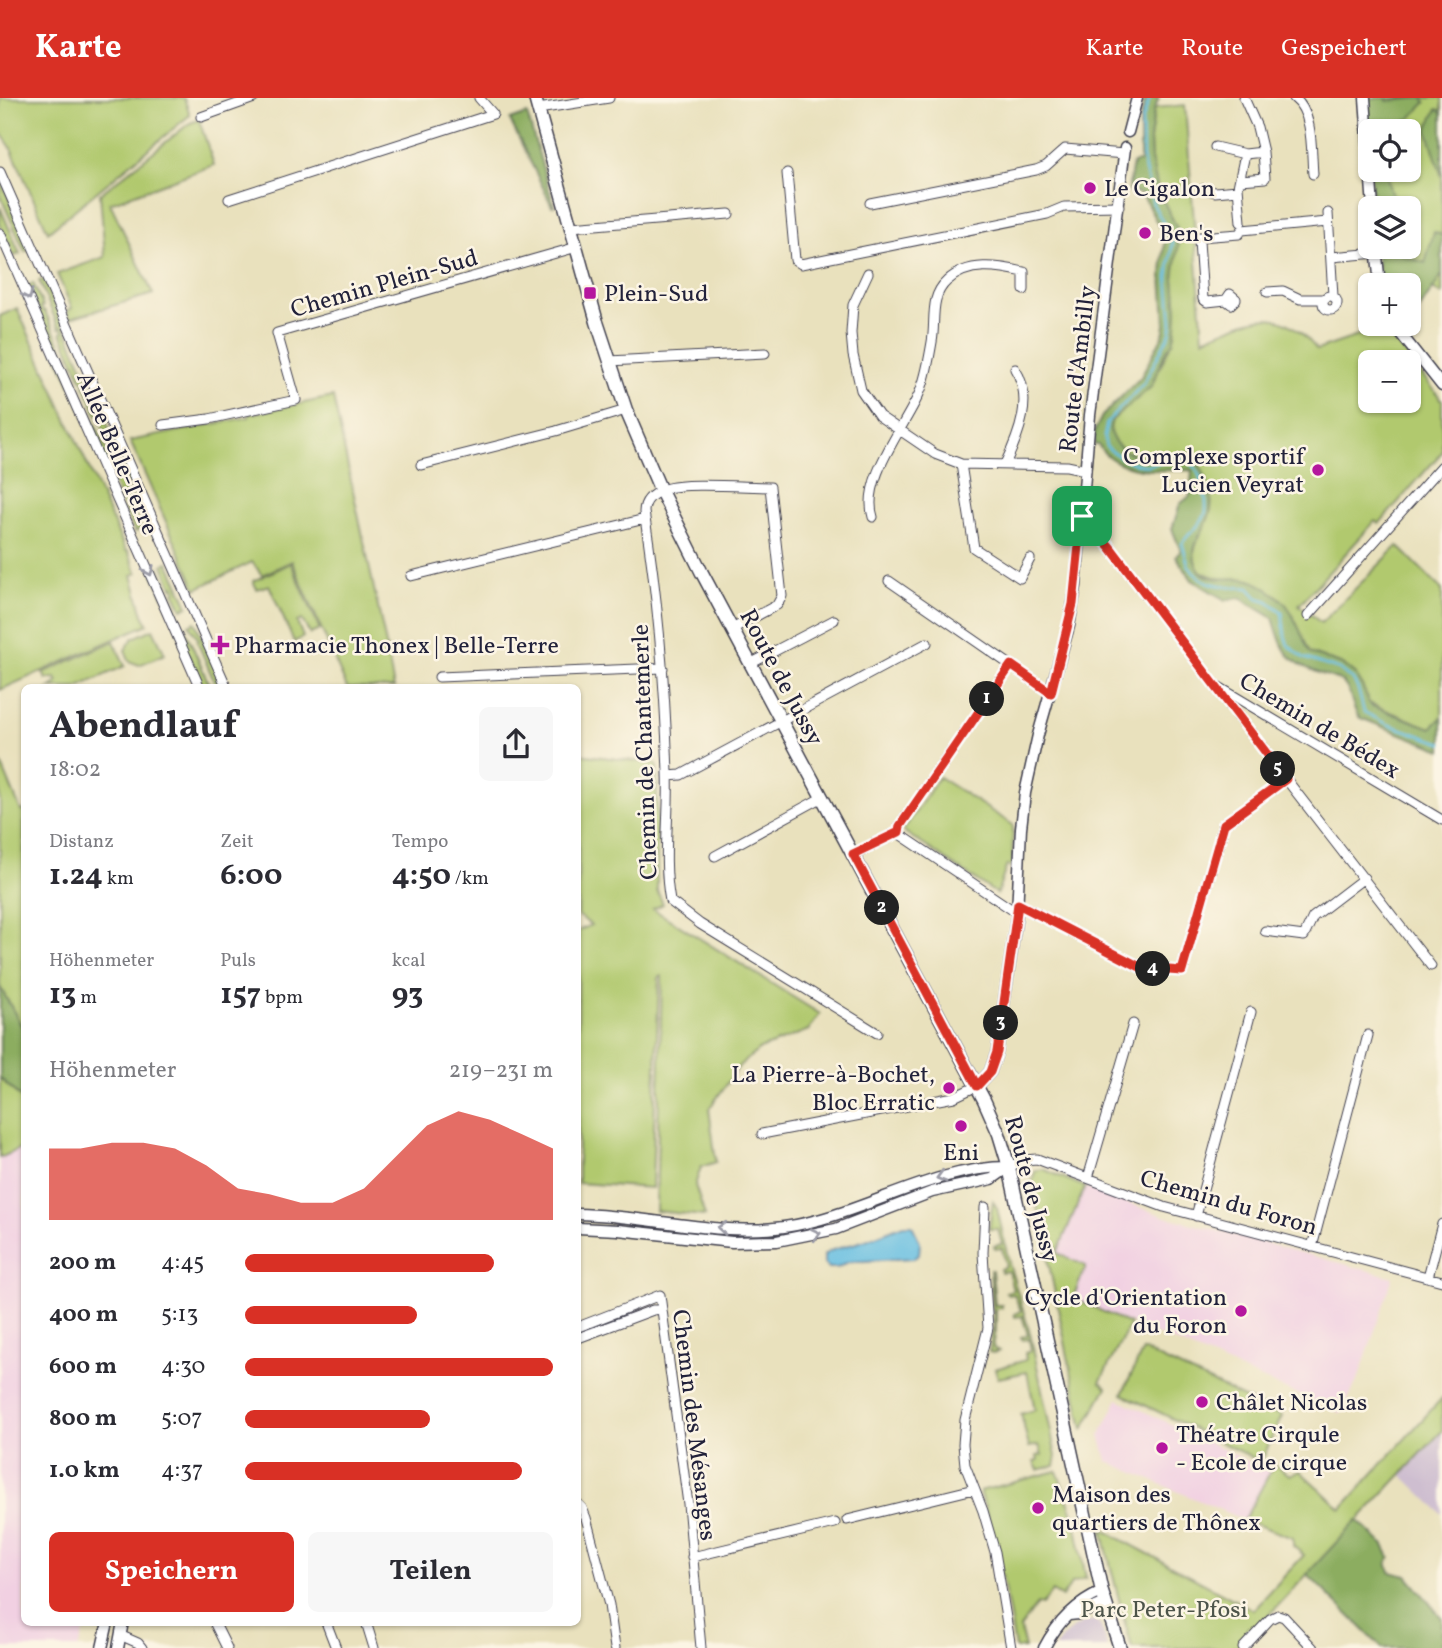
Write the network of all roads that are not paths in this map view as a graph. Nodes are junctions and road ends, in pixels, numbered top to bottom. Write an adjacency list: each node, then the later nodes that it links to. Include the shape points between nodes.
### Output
1 (254, 98): 9 (street)
2 (479, 98): 21 (street, via 493,114)
3 (608, 98): 8 (street)
4 (1137, 98): 10 (street)
5 (1244, 98): 13 (street)
6 (1294, 98): 17 (street, via 1308,125)
7 (1365, 98): 20 (street)
8 (537, 103): 26 (main road, Route de Jussy)
9 (201, 117)
10 (1128, 132)
11 (1215, 147): 14 (street)
12 (1125, 151): 22 (street, via 1065,149 1036,170); 23 (street, Route d'Ambilly)
13 (1263, 152): 14 (street); 18 (street, via 1265,178)
14 (1245, 154): 18 (street)
15 (0, 172): 64 (street, Allée Belle-Terre)
16 (787, 173): 23 (street, via 795,260 801,264 1064,207)
17 (1313, 174)
18 (1239, 185): 19 (street, via 1215,192); 25 (street)
19 (1202, 189)
20 (1372, 196)
21 (229, 199)
22 (870, 203)
23 (1119, 206): 47 (street, Route d'Ambilly)
24 (729, 214): 26 (street)
25 (1241, 222)
26 (571, 228): 28 (main road, Route de Jussy)
27 (0, 233): 63 (street, Allée Belle-Terre, one-way to 63)
28 (577, 247): 37 (main road, Route de Jussy); 41 (street, Chemin Plein-Sud, via 277,333 296,400)
29 (1358, 253): 30 (street)
30 (1331, 257): 33 (street, via 1329,298 1300,299 1283,291); 34 (street, via 1328,218 1200,237 1203,300)
31 (868, 273): 42 (street, via 852,310 853,355 869,404)
32 (1024, 290): 42 (street, via 1024,272 997,267 968,270 947,281 936,300 920,392)
33 (1267, 292)
34 (1226, 300)
35 (1402, 336): 39 (street)
36 (765, 353): 37 (street)
37 (609, 360): 40 (main road, Route de Jussy)
38 (1015, 369): 44 (street, via 1023,382 1023,412)
39 (1442, 386)
40 (626, 410): 45 (street); 48 (main road, Route de Jussy)
41 (163, 425)
42 (900, 431): 43 (street, via 935,454); 50 (street, via 875,477 869,505)
43 (961, 464): 44 (street); 52 (street, via 974,548 1020,578)
44 (1005, 464): 47 (street)
45 (421, 465)
46 (1442, 466): 55 (street)
47 (1086, 470): 49 (street, Route d'Ambilly)
48 (661, 491): 51 (street, via 646,502); 57 (main road, Route de Jussy); 57 (street, via 770,487 782,596 777,605)
49 (1082, 516): 65 (street, Chemin de Bédex); 66 (street, Route d'Ambilly, via 1073,604)
50 (873, 517)
51 (645, 519): 53 (street); 61 (street, Chemin de Chantemerle)
52 (1030, 559)
53 (411, 576)
54 (889, 581): 60 (street)
55 (1308, 616)
56 (834, 620): 59 (street)
57 (732, 629): 59 (main road, Route de Jussy)
58 (928, 643): 67 (street)
59 (750, 664): 67 (main road, Route de Jussy)
60 (1011, 665): 66 (street); 72 (street)
61 (663, 668): 62 (street); 68 (street, Chemin de Chantemerle)
62 (439, 677)
63 (198, 684)
64 (225, 684)
65 (1214, 684): 69 (street, Chemin de Bédex); 71 (street, Chemin de Bédex)
66 (1051, 693): 76 (street, Route d'Ambilly, via 1025,793)
67 (782, 721): 68 (street, via 678,777); 70 (main road, Route de Jussy)
68 (668, 776): 81 (street, Chemin de Chantemerle, via 665,855 670,901 699,924)
69 (1286, 779): 75 (street, Chemin de Bédex); 76 (street, via 1224,824 1182,971 1142,968)
70 (822, 797): 73 (main road, Route de Jussy); 74 (street)
71 (1442, 820)
72 (899, 832): 73 (street); 76 (street, via 958,875)
73 (853, 854): 83 (main road, Route de Jussy)
74 (715, 856)
75 (1364, 878): 77 (street, via 1313,917 1304,936); 78 (street, Chemin de Bédex)
76 (1018, 909): 83 (street, Route d'Ambilly, via 997,1052 990,1072)
77 (1265, 931)
78 (1432, 966)
79 (1251, 1012): 89 (street)
80 (1133, 1024): 86 (street)
81 (877, 1033)
82 (1368, 1035): 92 (street)
83 (977, 1086): 84 (street, via 954,1097); 85 (main road, Route de Jussy)
84 (762, 1134)
85 (1009, 1167): 86 (street, Chemin du Foron, via 1037,1159); 88 (street, one-way to 88, via 950,1174 826,1219 781,1228 712,1227); 91 (street, one-way to 85, via 732,1242 778,1241 836,1229 932,1192 992,1180); 103 (main road, Route de Jussy)
86 (1088, 1178): 89 (street, Chemin du Foron)
87 (985, 1207): 98 (street, via 988,1328 962,1444)
88 (581, 1214)
89 (1196, 1216): 92 (street, Chemin du Foron)
90 (1442, 1224): 93 (street)
91 (581, 1228)
92 (1312, 1247): 93 (street, Chemin du Foron)
93 (1428, 1278): 94 (street, Chemin du Foron)
94 (1442, 1281)
95 (662, 1309): 96 (street, Chemin des Mésanges, via 660,1295); 97 (street); 102 (street, Chemin des Mésanges)
96 (581, 1326)
97 (581, 1337)
98 (974, 1489): 100 (street); 118 (street, via 995,1552)
99 (581, 1507): 116 (street, via 610,1605)
100 (847, 1520)
101 (835, 1523): 102 (street)
102 (692, 1557): 117 (street, Chemin des Mésanges)
103 (1104, 1598): 119 (street, via 1069,1615); 120 (main road, Route de Jussy)
104 (123, 1626): 109 (street)
105 (217, 1626): 113 (street)
106 (328, 1626): 114 (street)
107 (367, 1626): 115 (street)
108 (107, 1628): 109 (street); 110 (street)
109 (122, 1636): 111 (street); 112 (street)
110 (102, 1648)
111 (118, 1648)
112 (142, 1648)
113 (227, 1648)
114 (336, 1648)
115 (374, 1648)
116 (615, 1648)
117 (701, 1648)
118 (1011, 1648)
119 (1044, 1648)
120 (1120, 1648)
121 (1243, 1648): 122 (street, via 1278,1615)
122 (1314, 1648)

